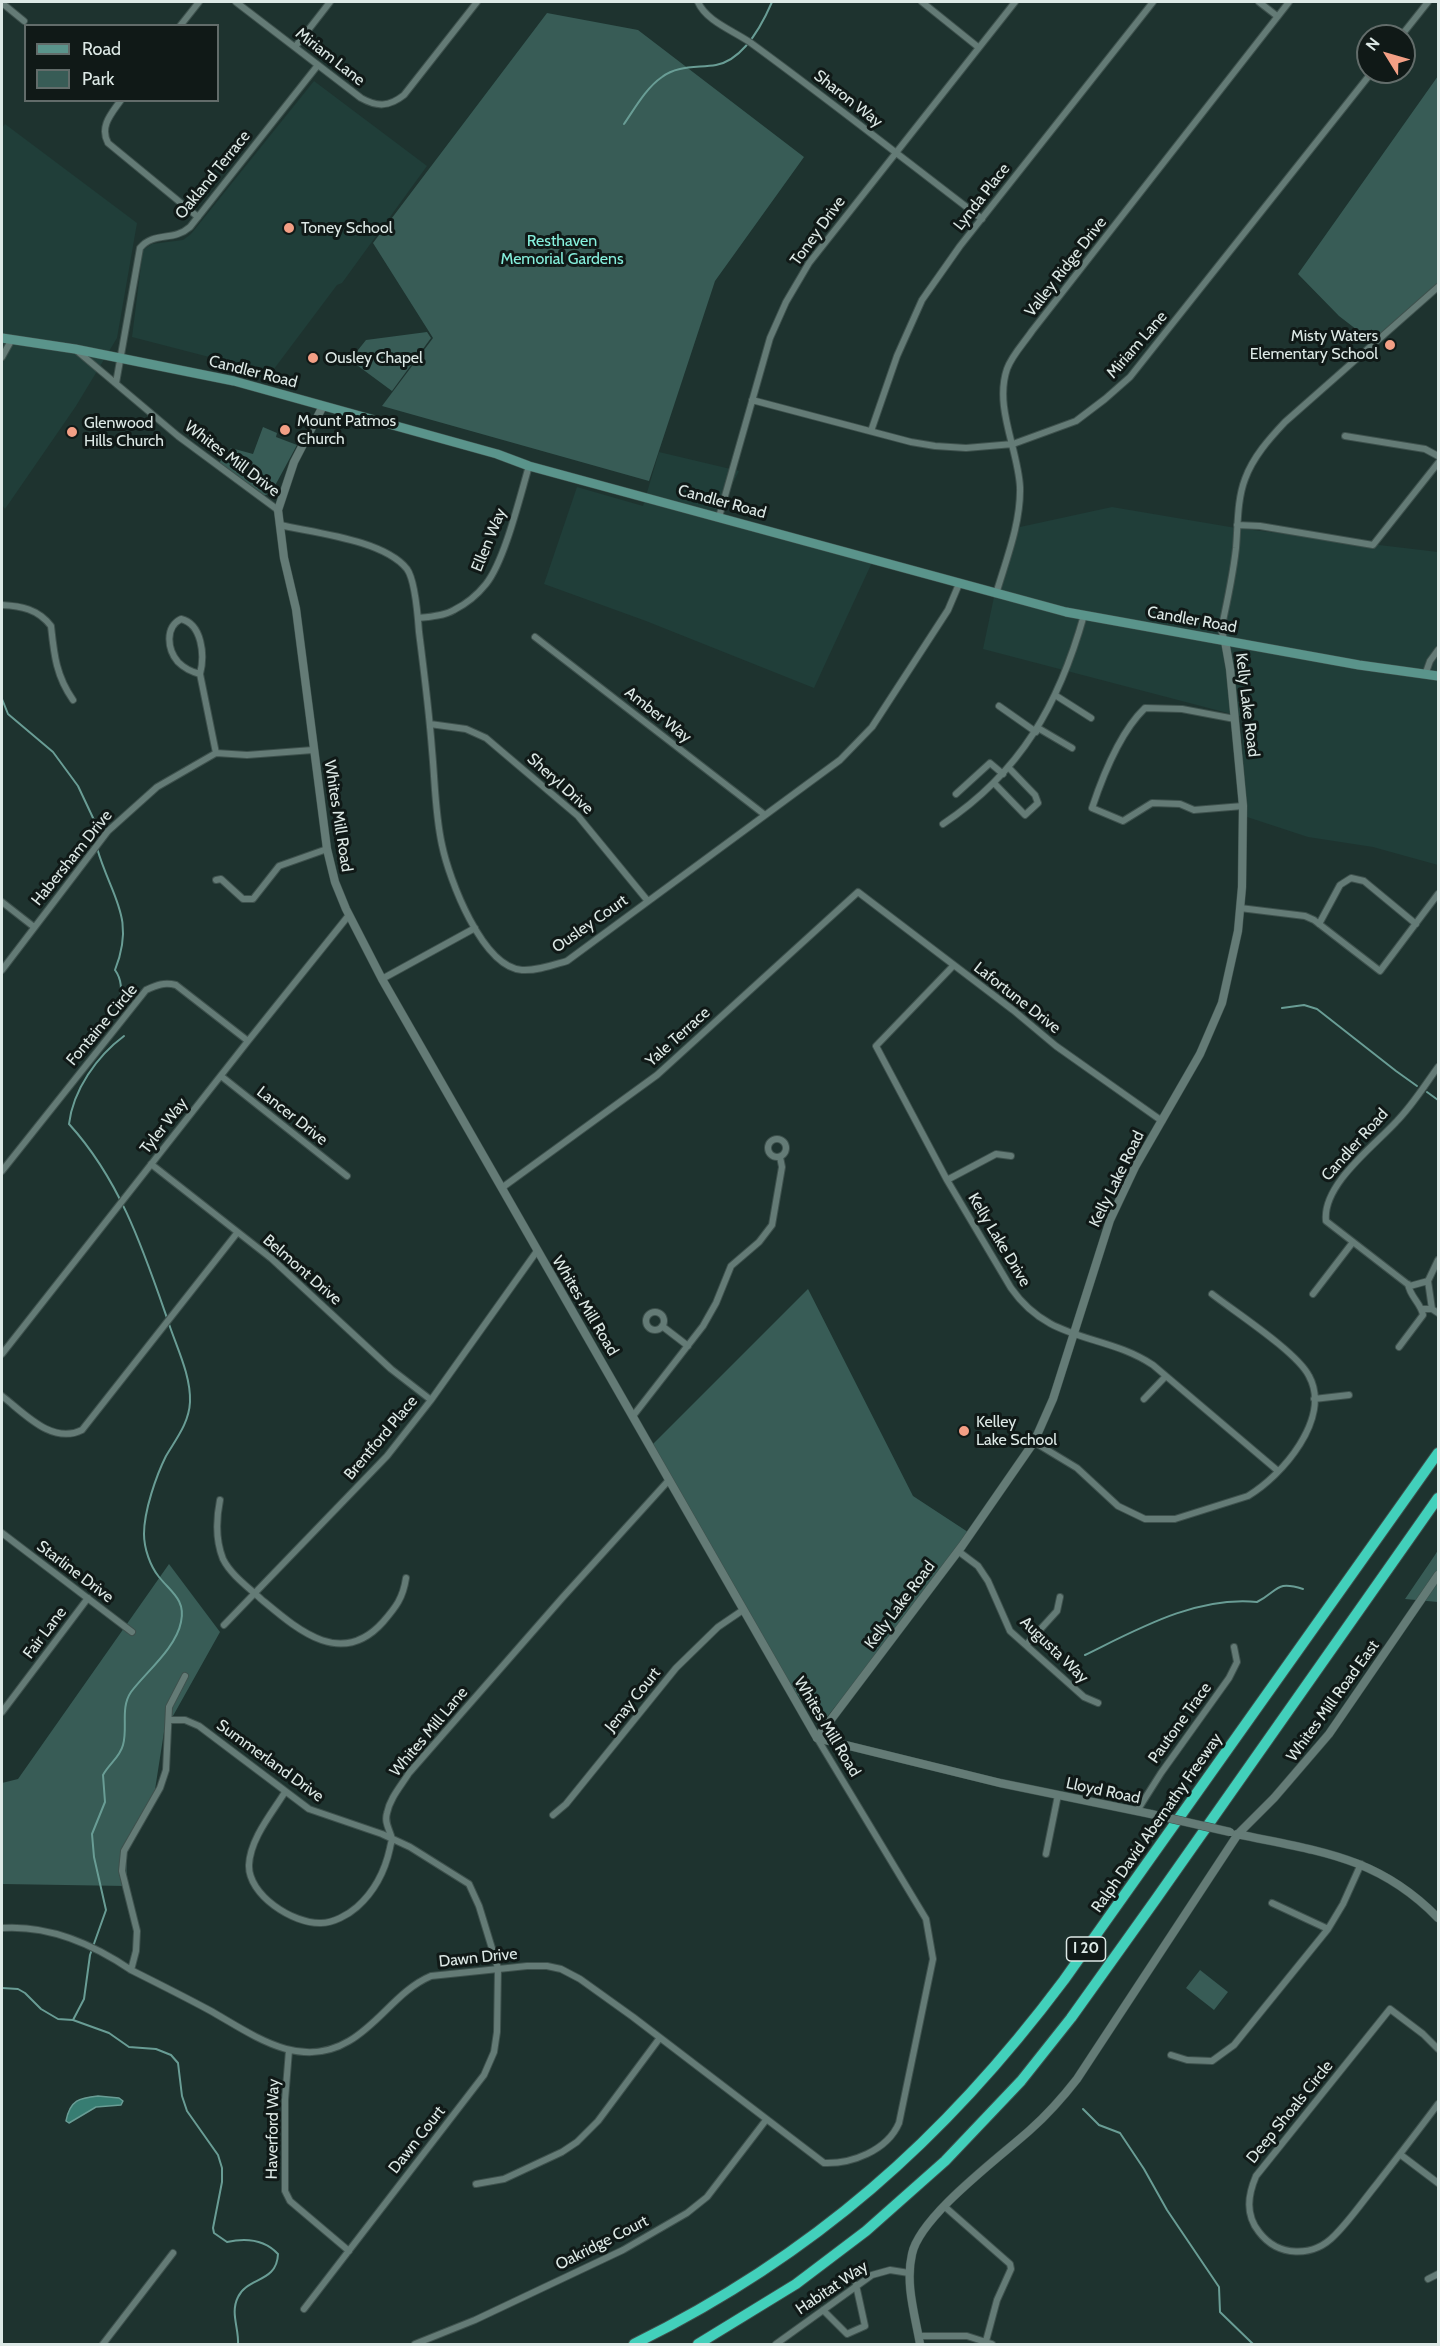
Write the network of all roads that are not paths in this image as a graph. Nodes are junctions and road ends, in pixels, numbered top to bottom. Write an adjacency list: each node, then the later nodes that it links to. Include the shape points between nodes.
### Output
1 (199, 2): 15 (street)
2 (236, 2): 17 (street, Miriam Lane)
3 (330, 2): 17 (street)
4 (477, 2): 19 (street, Miriam Lane, via 416,82 393,104 382,105 361,98)
5 (698, 2): 22 (street, Sharon Way, via 702,12 779,63)
6 (922, 2): 18 (street)
7 (1014, 2): 18 (street, Toney Drive)
8 (1153, 2): 24 (street, Lynda Place)
9 (1259, 2): 13 (street)
10 (1289, 2): 13 (street, Valley Ridge Drive)
11 (1428, 2): 16 (street)
12 (2, 3): 14 (street)
13 (1277, 16): 35 (street, Valley Ridge Drive, via 1016,353 1007,368 1004,385)
14 (24, 21)
15 (182, 24)
16 (1411, 24)
17 (296, 47): 19 (street, Miriam Lane)
18 (978, 47): 22 (street, Toney Drive)
19 (318, 65): 23 (street, Oakland Terrace)
20 (1362, 84): 35 (street, Miriam Lane, via 1130,377 1076,421)
21 (120, 102): 23 (street, via 105,127 108,143)
22 (896, 153): 24 (street, Sharon Way); 31 (street, Toney Drive, via 797,283 770,338)
23 (198, 217): 29 (street, Oakland Terrace, via 182,234 151,238 140,248)
24 (982, 219): 33 (street, Lynda Place, via 922,300)
25 (1438, 287): 42 (street, via 1266,442 1244,480)
26 (7, 339): 27 (main road, Candler Road); 28 (street)
27 (75, 349): 29 (main road, Candler Road); 30 (street, Whites Mill Drive)
28 (2, 357)
29 (118, 358): 30 (street); 32 (main road, Candler Road, via 234,381)
30 (116, 383): 39 (street, Whites Mill Drive, via 178,436)
31 (752, 400): 33 (street, Miriam Lane); 40 (street, Toney Drive)
32 (323, 406): 38 (main road, Candler Road); 39 (street, Whites Mill Road, via 294,462)
33 (871, 431): 35 (street, Miriam Lane, via 934,446)
34 (1345, 436): 36 (street, via 1425,449)
35 (1013, 444): 44 (street, Valley Ridge Drive, via 1019,505)
36 (1438, 456)
37 (1438, 463): 42 (street, via 1373,545)
38 (529, 466): 40 (main road, Candler Road); 47 (street, Ellen Way, via 513,519 486,583 452,612)
39 (278, 510): 41 (street, Whites Mill Road)
40 (719, 517): 43 (main road, Candler Road)
41 (280, 525): 47 (street, Ousley Court, via 369,546 395,559 410,572); 62 (street, Whites Mill Road, via 296,609)
42 (1237, 525): 49 (street, via 1221,630)
43 (959, 584): 44 (main road, Candler Road); 69 (street, Ousley Court, via 948,610 872,727 840,760)
44 (996, 594): 46 (main road, Candler Road)
45 (2, 605): 55 (street, via 24,607 51,626 57,672)
46 (1084, 615): 49 (main road, Candler Road); 54 (street)
47 (418, 618): 59 (street, Ousley Court)
48 (535, 637): 69 (street, Amber Way)
49 (1225, 641): 52 (main road, Candler Road); 58 (street, Kelly Lake Road)
50 (1438, 650): 52 (street)
51 (200, 674): 51 (street, via 179,664 173,651 168,633 181,619 193,624 197,631); 63 (street)
52 (1425, 675): 53 (main road, Candler Road)
53 (1438, 676)
54 (1055, 695): 57 (street); 60 (street)
55 (73, 700)
56 (999, 706): 60 (street)
57 (1091, 718)
58 (1235, 719): 68 (street, Kelly Lake Road); 68 (street, via 1182,709 1145,708 1133,719 1101,781 1092,808 1123,821 1152,803 1180,804 1194,810)
59 (430, 724): 75 (street, Sheryl Drive, via 466,729 506,755 578,816); 82 (street, Ousley Court, via 442,845 452,881)
60 (1037, 730): 61 (street); 64 (street)
61 (1072, 748)
62 (313, 750): 63 (street); 71 (street, Whites Mill Road)
63 (216, 753): 81 (street, Habersham Drive, via 157,787 119,818)
64 (1009, 768): 65 (street); 66 (street, via 1038,803 1025,815)
65 (1003, 774): 66 (street); 67 (street, via 990,763)
66 (994, 783): 70 (street)
67 (956, 794)
68 (1243, 806): 77 (street, Kelly Lake Road)
69 (765, 815): 75 (street, Ousley Court)
70 (943, 824)
71 (327, 849): 72 (street, via 279,866 253,898 243,899 221,879); 78 (street, Whites Mill Road)
72 (216, 880)
73 (858, 892): 83 (street, Lafortune Drive); 96 (street, Yale Terrace, via 657,1075)
74 (1438, 894): 80 (street)
75 (647, 900): 82 (street, Ousley Court, via 567,961 544,968 521,970 504,963)
76 (2, 902): 81 (street)
77 (1240, 908): 79 (street, via 1305,916); 89 (street, Kelly Lake Road, via 1222,1003 1200,1054)
78 (349, 915): 85 (street, Whites Mill Road); 86 (street, Tyler Way)
79 (1319, 924): 80 (street, via 1380,971); 80 (street, via 1340,885 1351,878 1364,881)
80 (1416, 924)
81 (34, 927): 84 (street, Habersham Drive)
82 (475, 928): 85 (street)
83 (953, 966): 89 (street, Lafortune Drive, via 1056,1047); 95 (street, Kelly Lake Drive, via 876,1046)
84 (2, 970)
85 (382, 979): 96 (street, Whites Mill Road)
86 (248, 1041): 88 (street, Tyler Way); 93 (street, Fontaine Circle, via 176,985 159,984 147,990)
87 (1438, 1067): 98 (street, Candler Road, via 1397,1121 1330,1196 1326,1221)
88 (220, 1076): 92 (street, Tyler Way); 94 (street, Lancer Drive)
89 (1162, 1121): 108 (street, Kelly Lake Road, via 1110,1220)
90 (780, 1156): 109 (street, via 782,1167 772,1225 759,1242 730,1266 708,1318)
91 (1011, 1156): 95 (street, via 996,1154)
92 (151, 1164): 97 (street, Belmont Drive); 111 (street, Tyler Way)
93 (2, 1171)
94 (347, 1176)
95 (947, 1180): 108 (street, Kelly Lake Drive, via 1021,1302 1041,1319)
96 (503, 1187): 99 (street, Whites Mill Road)
97 (237, 1233): 114 (street, via 82,1430 61,1435 47,1430); 117 (street, Belmont Drive, via 272,1259)
98 (1353, 1242): 102 (street, Candler Road); 103 (street)
99 (537, 1251): 117 (street, Brentford Place); 118 (street, Whites Mill Road)
100 (1438, 1260): 101 (street)
101 (1428, 1281): 102 (street); 106 (street)
102 (1408, 1284): 105 (street, Candler Road)
103 (1313, 1293)
104 (1212, 1294): 116 (street, via 1298,1360 1309,1376)
105 (1422, 1309): 106 (street); 110 (street, via 1422,1318)
106 (1435, 1311)
107 (662, 1326): 109 (street)
108 (1073, 1335): 112 (street, Kelly Lake Drive, via 1136,1354); 119 (street, Kelly Lake Road)
109 (688, 1346): 118 (street)
110 (1399, 1347)
111 (2, 1354)
112 (1165, 1377): 115 (street); 121 (street, Kelly Lake Drive)
113 (1349, 1395): 116 (street)
114 (2, 1396)
115 (1144, 1399)
116 (1314, 1399): 121 (street, via 1306,1435)
117 (431, 1401): 129 (street, Brentford Place, via 387,1456)
118 (633, 1416): 122 (street, Whites Mill Road)
119 (1034, 1442): 121 (street, via 1077,1468 1118,1506 1155,1521 1175,1519 1248,1496); 126 (street, Kelly Lake Road)
120 (1438, 1453): 179 (highway, Ralph David Abernathy Freeway / I 20, via 1064,1980 979,2085 895,2170 801,2245 713,2303)
121 (1278, 1471)
122 (669, 1480): 132 (street, Whites Mill Road); 147 (street, Whites Mill Lane, via 409,1773 386,1814)
123 (1438, 1498): 180 (highway, I 20, via 1071,2018 1022,2080 945,2161 866,2231 796,2284)
124 (220, 1500): 129 (street, via 216,1525 221,1553 235,1575)
125 (2, 1533): 131 (street, Starline Drive)
126 (958, 1551): 135 (street, Augusta Way, via 978,1566 1010,1631); 141 (street, Kelly Lake Road)
127 (1438, 1575): 146 (street, Whites Mill Road East, via 1329,1734 1281,1791)
128 (406, 1578): 129 (street, via 403,1595 380,1625 365,1638 342,1644 301,1631)
129 (254, 1593): 133 (street, Brentford Place)
130 (1060, 1597): 135 (street, via 1057,1611)
131 (88, 1598): 134 (street, Starline Drive); 139 (street, Fair Lane)
132 (743, 1610): 141 (street, Whites Mill Road); 145 (street, Jenay Court, via 718,1627 676,1668)
133 (224, 1625)
134 (132, 1632)
135 (1026, 1645): 138 (street, Augusta Way, via 1084,1697)
136 (1234, 1647): 144 (street, Pautone Trace, via 1238,1662 1229,1678)
137 (185, 1676): 140 (street, via 172,1697)
138 (1098, 1703)
139 (2, 1712)
140 (169, 1720): 142 (street, Summerland Drive, via 185,1720 199,1726); 155 (street, via 166,1770 160,1788 124,1851 122,1871 137,1931)
141 (817, 1738): 143 (street, Lloyd Road); 163 (street, Whites Mill Road, via 926,1918 933,1959 898,2127 866,2155)
142 (285, 1792): 147 (street, Summerland Drive, via 318,1814); 147 (street, Whites Mill Lane, via 260,1833 249,1867 258,1893 290,1915 322,1923 339,1919 356,1908 384,1870)
143 (1058, 1795): 144 (street, Lloyd Road); 148 (street)
144 (1137, 1811): 146 (street, Lloyd Road, bridge)
145 (553, 1815)
146 (1234, 1833): 149 (street, Lloyd Road); 166 (street, via 1060,2101)
147 (392, 1839): 154 (street, Summerland Drive, via 410,1846 469,1884 480,1906)
148 (1046, 1854)
149 (1361, 1863): 151 (street, Lloyd Road, via 1409,1890); 153 (street)
150 (1272, 1903): 153 (street)
151 (1438, 1918)
152 (2, 1928): 155 (street, Dawn Drive, via 56,1932)
153 (1328, 1929): 159 (street, via 1234,2045 1212,2061)
154 (498, 1968): 156 (street, Dawn Drive, via 547,1966 561,1970 580,1979); 158 (street, Dawn Drive, via 431,1976 418,1982 347,2043 326,2051); 167 (street, Dawn Court, via 497,2032 484,2075)
155 (131, 1970): 158 (street, Dawn Drive, via 272,2046)
156 (659, 2039): 161 (street, Dawn Drive); 165 (street, via 598,2121 577,2142 504,2179)
157 (1438, 2049): 162 (street, Deep Shoals Circle, via 1390,2009 1256,2176 1248,2201 1253,2224 1266,2240 1290,2253 1315,2248 1334,2237)
158 (289, 2050): 167 (street, Haverford Way, via 285,2191 290,2201)
159 (1171, 2055)
160 (1438, 2104): 162 (street, Deep Shoals Circle)
161 (766, 2120): 163 (street, Dawn Drive, via 824,2163); 178 (street, Oakridge Court, via 707,2197 687,2213 623,2250)
162 (1401, 2154): 164 (street)
163 (840, 2162)
164 (1438, 2183)
165 (476, 2184)
166 (944, 2206): 169 (street, via 915,2244); 176 (street, via 1010,2264 997,2300)
167 (350, 2251): 173 (street, Dawn Court)
168 (173, 2253): 177 (street)
169 (909, 2273): 172 (street, Habitat Way, via 881,2272); 175 (street)
170 (1438, 2274): 171 (street)
171 (1428, 2279)
172 (856, 2285): 174 (street, Habitat Way); 174 (street, via 865,2326 847,2334)
173 (304, 2309)
174 (823, 2310): 181 (street, Habitat Way)
175 (919, 2340): 176 (street, via 967,2336)
176 (989, 2343)
177 (103, 2344)
178 (415, 2344)
179 (634, 2344)
180 (698, 2344)
181 (776, 2344)

